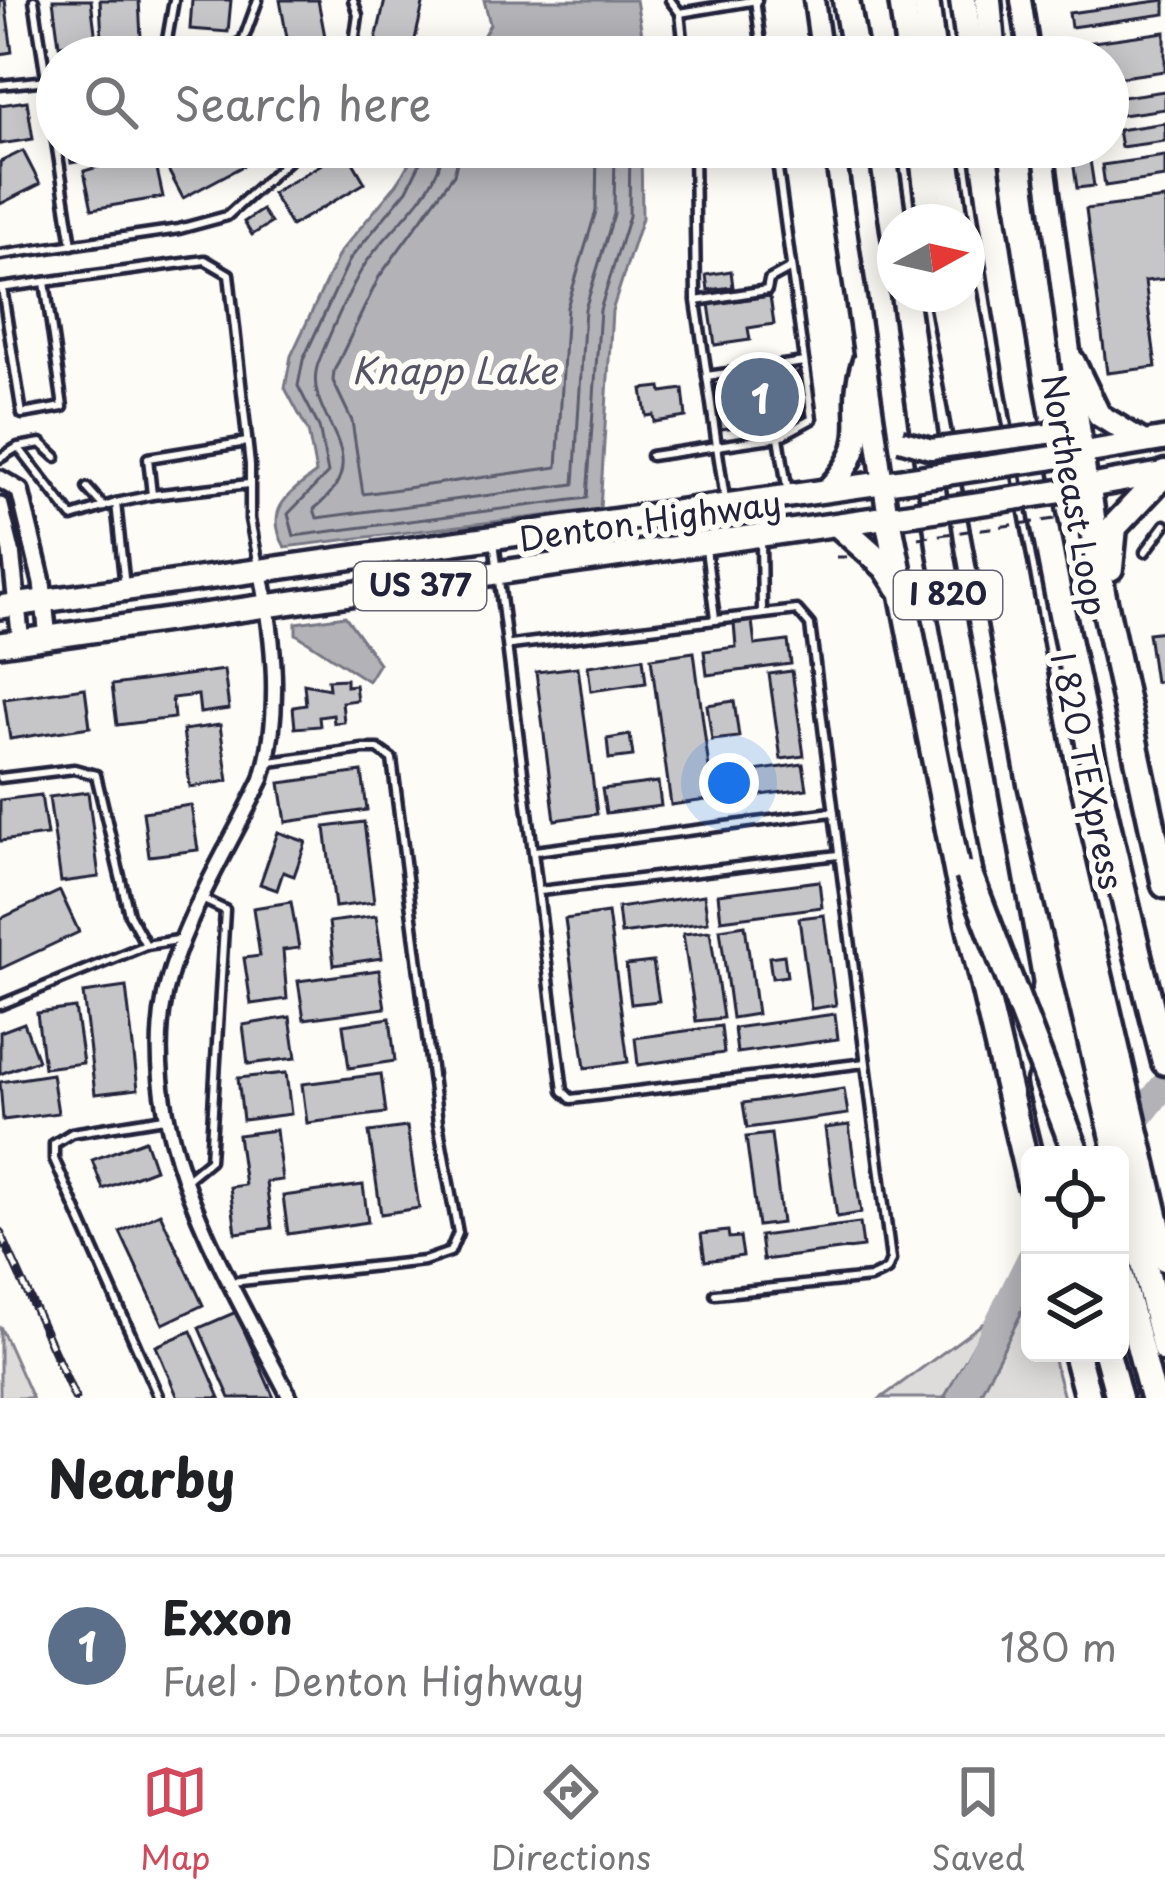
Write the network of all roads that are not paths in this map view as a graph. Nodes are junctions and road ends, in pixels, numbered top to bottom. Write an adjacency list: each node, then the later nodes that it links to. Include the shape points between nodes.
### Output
1 (34, 0): 16 (lane)
2 (174, 0): 17 (lane)
3 (258, 0): 18 (lane)
4 (353, 0): 19 (lane)
5 (670, 0): 15 (lane)
6 (756, 0): 15 (lane); 21 (lane)
7 (814, 0): 22 (main road)
8 (846, 0): 23 (highway)
9 (862, 0): 24 (highway)
10 (902, 0): 25 (highway)
11 (926, 0): 26 (highway)
12 (964, 0): 27 (highway)
13 (988, 0): 28 (highway)
14 (1021, 0): 29 (main road)
15 (680, 13): 20 (lane)
16 (39, 36)
17 (168, 36)
18 (245, 36)
19 (355, 36)
20 (683, 36)
21 (760, 36)
22 (819, 36)
23 (852, 36)
24 (867, 36)
25 (907, 36)
26 (930, 36)
27 (968, 36)
28 (991, 36)
29 (1027, 36)
30 (36, 81): 31 (lane)
31 (0, 86)
32 (60, 168): 47 (lane)
33 (280, 168): 47 (lane, via 227,216)
34 (694, 168): 52 (lane)
35 (778, 168): 49 (lane)
36 (837, 168): 58 (main road)
37 (885, 168): 44 (highway)
38 (925, 168): 45 (highway)
39 (948, 168): 46 (highway)
40 (986, 168): 43 (highway, Northeast Loop)
41 (991, 168): 43 (highway)
42 (1046, 168): 56 (main road)
43 (989, 190): 116 (highway, Northeast Loop, via 1046,535)
44 (890, 204)
45 (930, 204)
46 (953, 204)
47 (72, 245): 48 (lane)
48 (0, 255)
49 (791, 268): 52 (lane, via 769,280 767,290); 57 (lane)
50 (45, 282): 51 (lane); 51 (lane, via 63,407 22,414); 64 (lane, via 205,260 223,267)
51 (1, 288)
52 (696, 301): 59 (lane)
53 (907, 312): 120 (highway, I 820, via 982,791)
54 (944, 312): 122 (highway, I 820 TEXpress, via 1017,714)
55 (967, 312): 125 (highway, I 820 TEXpress, via 1006,546 1158,1229)
56 (1073, 361): 60 (main road); 63 (main road, via 1099,415)
57 (804, 362): 59 (lane); 62 (lane, via 812,419)
58 (864, 362): 61 (main road); 77 (main road, via 856,384 856,452)
59 (707, 376): 65 (lane)
60 (1077, 400): 61 (main road, bridge, via 1064,425 1047,434 931,449 900,440); 67 (main road)
61 (872, 412): 73 (main road)
62 (779, 437): 65 (lane); 79 (lane)
63 (1154, 441): 67 (main road, Denton Highway / US 377)
64 (248, 442): 74 (lane); 78 (lane, via 148,458)
65 (717, 446): 68 (lane); 82 (lane)
66 (18, 447): 69 (lane, via 41,442); 70 (lane); 83 (lane, via 72,517)
67 (1083, 453): 73 (main road, Denton Highway / US 377, bridge); 76 (main road)
68 (651, 456)
69 (56, 457)
70 (0, 458)
71 (1165, 473): 76 (main road, Denton Highway / US 377); 95 (highway, via 1114,527)
72 (1, 483): 96 (street, via 20,491)
73 (882, 483): 77 (main road, Denton Highway / US 377); 84 (main road)
74 (249, 484): 78 (lane); 91 (lane)
75 (87, 488): 83 (lane)
76 (1088, 488): 84 (main road, Denton Highway / US 377, bridge); 95 (highway)
77 (828, 489): 79 (main road, Denton Highway / US 377)
78 (152, 495): 80 (lane)
79 (788, 496): 82 (main road, Denton Highway / US 377)
80 (116, 503): 83 (lane); 94 (lane)
81 (0, 506): 97 (street)
82 (727, 506): 88 (main road, Denton Highway / US 377); 89 (main road, via 722,528)
83 (104, 507)
84 (888, 518): 86 (main road, Denton Highway / US 377); 93 (highway)
85 (1165, 525): 90 (lane)
86 (840, 526): 87 (main road, Denton Highway / US 377); 93 (highway)
87 (761, 537): 89 (main road, Denton Highway / US 377); 99 (lane)
88 (494, 541): 91 (main road, Denton Highway / US 377); 92 (lane)
89 (705, 546): 92 (main road, Denton Highway / US 377); 100 (lane)
90 (1144, 552)
91 (260, 571): 94 (main road, Denton Highway / US 377); 98 (street)
92 (500, 576): 98 (main road, Denton Highway / US 377); 103 (lane)
93 (900, 589): 109 (highway)
94 (125, 590): 96 (main road, Denton Highway / US 377)
95 (1102, 592): 110 (highway)
96 (44, 601): 97 (main road, Denton Highway / US 377); 101 (street)
97 (9, 606): 102 (street)
98 (268, 608): 101 (main road, Denton Highway / US 377); 104 (street, via 274,692)
99 (762, 613): 100 (lane); 106 (lane, via 797,610 810,625)
100 (715, 620): 103 (lane)
101 (48, 638): 102 (main road, Denton Highway / US 377)
102 (10, 643)
103 (511, 646): 107 (lane)
104 (267, 762): 112 (street); 126 (lane, via 363,749 392,759 458,1233 450,1252 424,1261)
105 (0, 778): 114 (lane, via 74,769 96,775 129,914)
106 (832, 812): 107 (lane); 108 (lane)
107 (535, 851): 111 (lane)
108 (838, 855): 111 (lane); 117 (lane)
109 (964, 875): 119 (highway); 121 (highway, bridge)
110 (1165, 885)
111 (540, 891): 117 (lane, via 563,1091 571,1099)
112 (204, 900): 113 (street); 123 (lane, via 225,910 224,933 210,1160)
113 (187, 938): 114 (lane); 118 (street, via 160,1024)
114 (146, 945): 115 (lane)
115 (0, 1005)
116 (1165, 1061)
117 (865, 1063): 128 (lane, via 887,1270)
118 (168, 1117): 123 (street); 132 (lane, via 72,1133 54,1144)
119 (1022, 1146)
120 (1056, 1146)
121 (1073, 1146)
122 (1116, 1146)
123 (188, 1178): 126 (street)
124 (1129, 1189): 125 (highway, I 820 TEXpress)
125 (1153, 1254): 129 (highway, I 820 TEXpress)
126 (231, 1282): 133 (street)
127 (1129, 1293): 129 (highway)
128 (715, 1294)
129 (1153, 1350): 136 (highway)
130 (1078, 1362): 134 (highway)
131 (1109, 1362): 135 (highway)
132 (159, 1398)
133 (290, 1398)
134 (1088, 1398)
135 (1119, 1398)
136 (1153, 1398)

